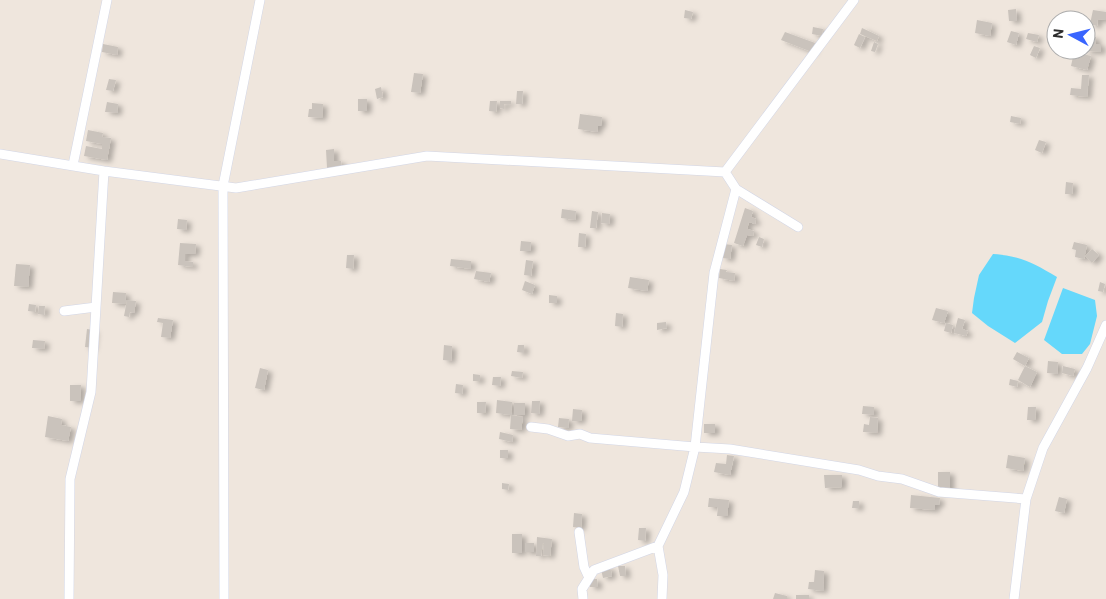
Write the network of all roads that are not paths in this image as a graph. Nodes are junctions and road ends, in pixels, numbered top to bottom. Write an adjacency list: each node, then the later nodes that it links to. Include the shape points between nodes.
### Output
1 (108, 0): 5 (street)
2 (260, 0): 8 (street)
3 (854, 0): 7 (street)
4 (0, 154): 5 (street)
5 (73, 165): 6 (street)
6 (104, 171): 8 (street); 11 (street)
7 (725, 172): 8 (street, via 427,156 236,188); 9 (street)
8 (223, 186): 21 (street)
9 (736, 188): 10 (street); 15 (street, via 714,273)
10 (798, 227)
11 (96, 308): 12 (street); 20 (street, via 91,392 70,479)
12 (64, 311)
13 (1106, 325): 16 (street, via 1087,368 1043,448)
14 (531, 428): 15 (street, via 548,429 568,436 580,434 590,438)
15 (695, 447): 16 (street, via 730,449 859,470 902,479 939,492); 18 (street, via 684,492)
16 (1026, 499): 24 (street)
17 (579, 532): 19 (street)
18 (658, 546): 19 (street, via 594,570); 23 (street, via 663,575)
19 (588, 578): 22 (street, via 582,589)
20 (68, 599)
21 (224, 599)
22 (583, 599)
23 (662, 599)
24 (1014, 599)

